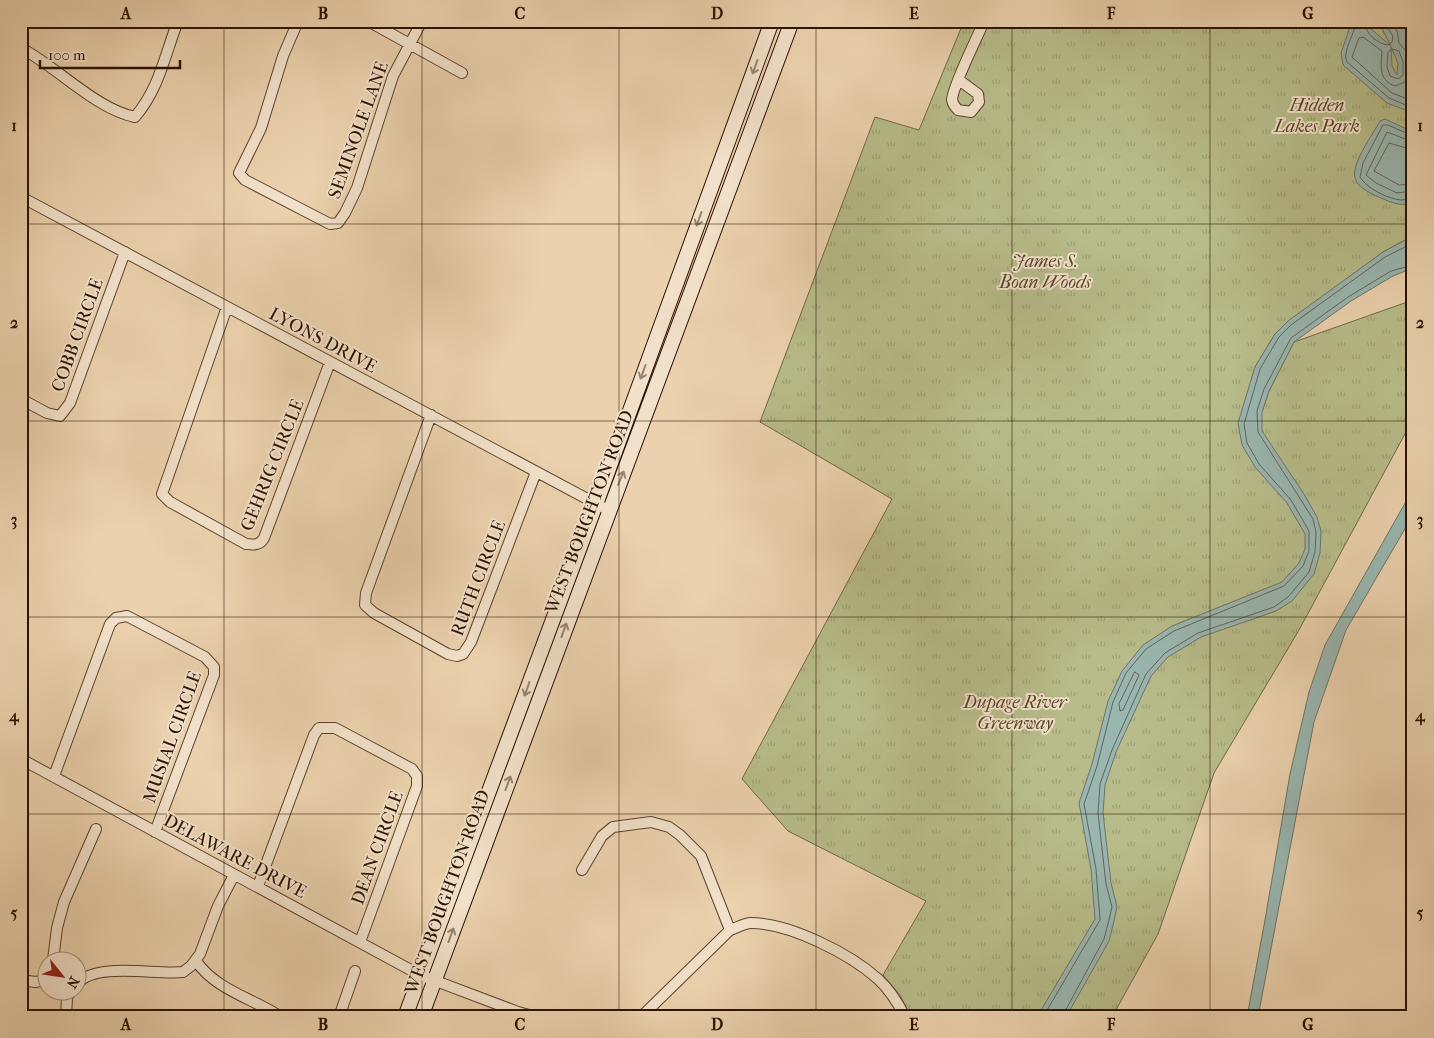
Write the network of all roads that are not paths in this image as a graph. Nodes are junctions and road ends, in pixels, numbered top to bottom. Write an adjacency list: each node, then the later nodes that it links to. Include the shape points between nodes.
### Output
1 (178, 21): 9 (street, via 162,73 146,104 135,117 92,97)
2 (298, 21): 8 (street, SEMINOLE LANE, via 260,128 239,174 330,224 338,223 353,198 393,76)
3 (368, 21): 8 (street)
4 (422, 21): 8 (street, SEMINOLE LANE)
5 (772, 21): 18 (main road, WEST BOUGHTON ROAD, one-way to 18)
6 (792, 21): 19 (main road, WEST BOUGHTON ROAD)
7 (981, 21): 11 (street)
8 (410, 44): 10 (street)
9 (21, 48)
10 (462, 73)
11 (959, 80)
12 (22, 199): 13 (street, LYONS DRIVE)
13 (125, 252): 14 (street, LYONS DRIVE); 16 (street, COBB CIRCLE, via 70,403 60,416 46,413)
14 (227, 307): 15 (street, LYONS DRIVE); 15 (street, GEHRIG CIRCLE, via 162,494 170,502 246,544 261,543 264,538)
15 (330, 362): 17 (street, LYONS DRIVE)
16 (21, 399)
17 (431, 416): 20 (street, LYONS DRIVE); 20 (street, RUTH CIRCLE, via 364,599 368,610 448,654 463,654 471,642)
18 (623, 429): 19 (street); 21 (main road, WEST BOUGHTON ROAD)
19 (638, 438): 21 (main road, WEST BOUGHTON ROAD, one-way to 19)
20 (536, 472): 21 (street, LYONS DRIVE)
21 (602, 507): 22 (main road, WEST BOUGHTON ROAD); 23 (main road, WEST BOUGHTON ROAD)
22 (559, 604): 23 (street); 37 (main road, WEST BOUGHTON ROAD, one-way to 37)
23 (571, 612): 39 (main road, WEST BOUGHTON ROAD, one-way to 23)
24 (21, 758): 25 (street, DELAWARE DRIVE)
25 (54, 776): 27 (street, DELAWARE DRIVE); 27 (street, MUSIAL CIRCLE, via 110,624 116,618 127,616 205,657 214,667 214,675)
26 (96, 829): 33 (street, via 64,902)
27 (155, 832): 29 (street, DELAWARE DRIVE)
28 (582, 870): 31 (street, via 602,836 613,827 651,822 669,827 701,856)
29 (234, 875): 30 (street, DELAWARE DRIVE); 34 (street)
30 (258, 886): 32 (street, DELAWARE DRIVE); 32 (street, DEAN CIRCLE, via 314,735 320,728 335,728 412,769 417,776 417,786)
31 (730, 930): 43 (street); 50 (street, via 750,922 805,935 880,981 895,998)
32 (360, 942): 37 (street, DELAWARE DRIVE)
33 (54, 950)
34 (196, 960): 36 (street, via 183,972 101,971); 45 (street, via 204,973 219,984)
35 (355, 971): 46 (street)
36 (88, 975)
37 (420, 975): 39 (street, DELAWARE DRIVE); 47 (main road, WEST BOUGHTON ROAD)
38 (21, 980): 40 (street)
39 (434, 981): 42 (street, DELAWARE DRIVE); 48 (main road, WEST BOUGHTON ROAD)
40 (38, 982)
41 (67, 1000): 44 (street)
42 (517, 1014): 49 (street, DELAWARE DRIVE)
43 (640, 1016)
44 (66, 1017)
45 (281, 1017)
46 (339, 1017)
47 (405, 1017)
48 (421, 1017)
49 (537, 1017)
50 (904, 1017)

